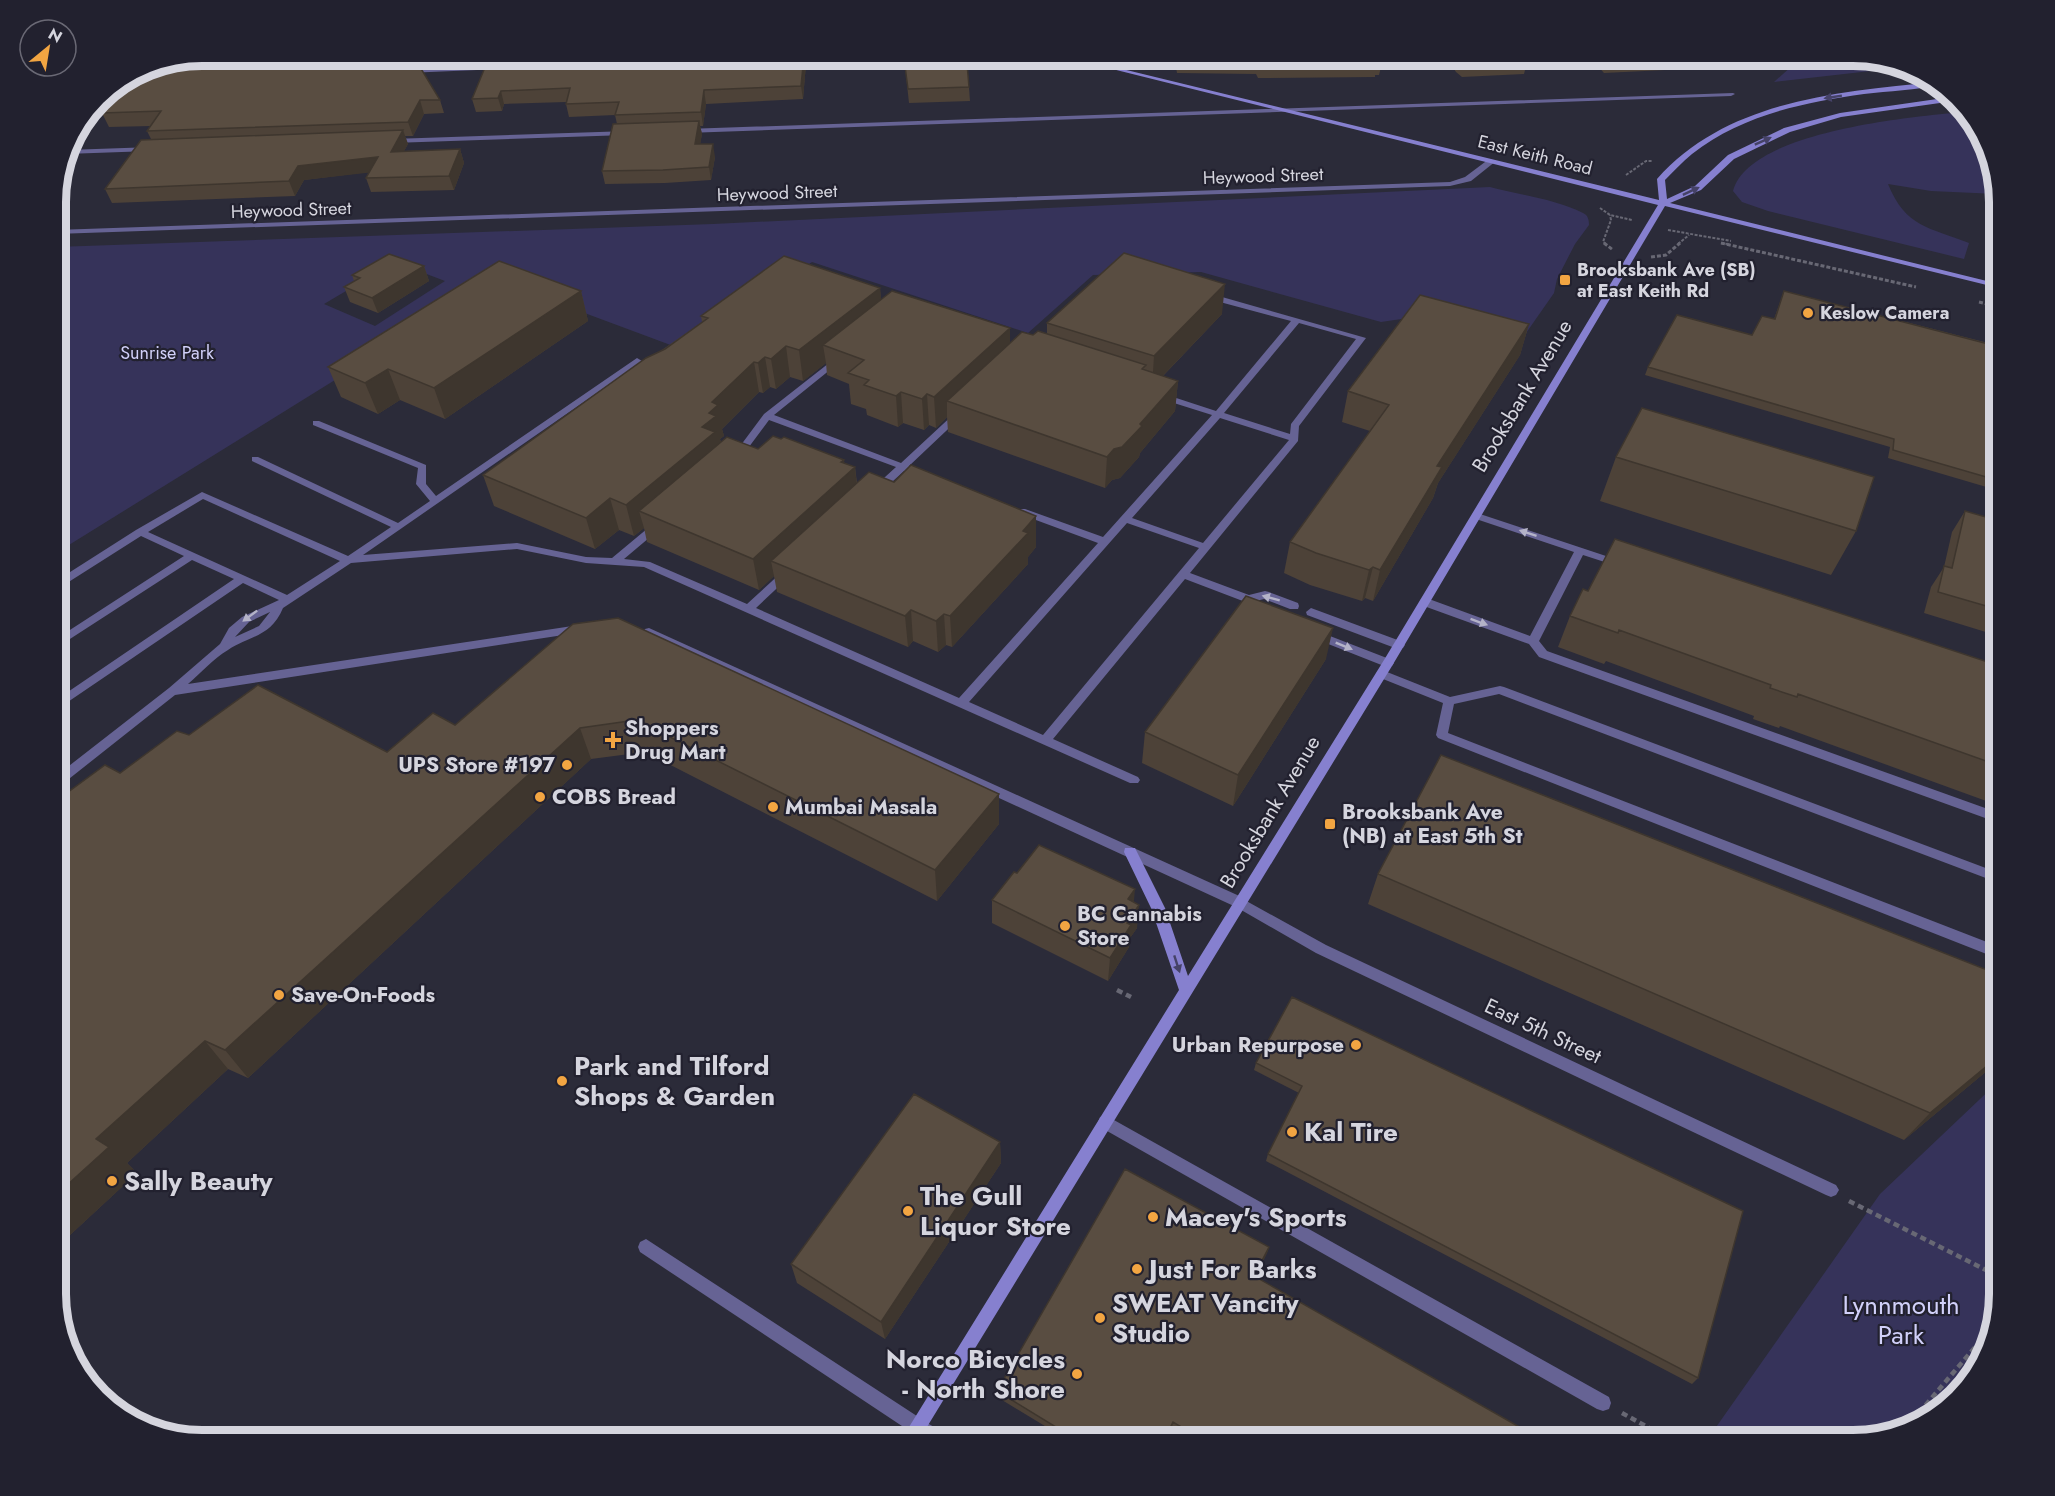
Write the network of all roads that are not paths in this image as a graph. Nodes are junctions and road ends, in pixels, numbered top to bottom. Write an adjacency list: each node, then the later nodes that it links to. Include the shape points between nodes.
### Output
1 (1104, 66): 7 (main road, East Keith Road)
2 (512, 68): 3 (street)
3 (394, 72)
4 (1924, 86): 14 (main road, one-way to 14, via 1816,100 1756,116 1716,133 1685,154 1661,179)
5 (1731, 94): 7 (street)
6 (1943, 100): 14 (main road, one-way to 6, via 1698,188 1731,157 1787,130 1840,115)
7 (1292, 112): 8 (street); 13 (main road, East Keith Road)
8 (682, 131)
9 (634, 133): 10 (street)
10 (385, 141)
11 (161, 149): 12 (street)
12 (75, 152)
13 (1492, 161): 14 (main road, East Keith Road); 15 (street, Heywood Street, via 1468,179 1450,184)
14 (1663, 203): 16 (main road, East Keith Road); 34 (main road, Brooksbank Avenue)
15 (66, 232)
16 (1989, 283)
17 (1197, 293): 18 (street)
18 (1297, 320): 23 (street); 26 (street, via 1362,338 1294,426)
19 (846, 353): 24 (street)
20 (637, 361): 32 (street)
21 (1150, 392): 23 (street)
22 (964, 410): 29 (street)
23 (1218, 414): 26 (street); 36 (street)
24 (767, 416): 28 (street); 29 (street)
25 (316, 423): 32 (street, via 423,466 421,484)
26 (1294, 439): 40 (street)
27 (255, 459): 37 (street)
28 (729, 464)
29 (903, 467): 30 (street); 31 (street)
30 (925, 475)
31 (868, 498)
32 (435, 501): 37 (street)
33 (1015, 508): 39 (street)
34 (1477, 516): 41 (street, one-way to 34); 51 (main road, Brooksbank Avenue)
35 (667, 517): 44 (street)
36 (1125, 519): 39 (street); 40 (street)
37 (399, 527): 43 (street)
38 (140, 532): 42 (street); 43 (street, via 202,495); 49 (street)
39 (1105, 542): 68 (street)
40 (1205, 547): 47 (street)
41 (1580, 550): 46 (street); 61 (street)
42 (191, 556): 48 (street); 60 (street)
43 (348, 560): 44 (street, via 517,546); 52 (street)
44 (614, 562): 54 (street, via 646,564)
45 (800, 562): 54 (street)
46 (1627, 566)
47 (1182, 574): 50 (street); 69 (street)
48 (241, 579): 52 (street); 66 (street)
49 (66, 580)
50 (1248, 599): 53 (street, one-way to 50, via 1265,595); 55 (street)
51 (1425, 602): 61 (street, one-way to 61); 62 (main road, Brooksbank Avenue)
52 (282, 603): 63 (street, via 268,624 249,638); 63 (street, one-way to 63, via 259,609 231,631)
53 (1294, 606)
54 (748, 610): 68 (street)
55 (1254, 611)
56 (1311, 612): 62 (street)
57 (634, 625): 73 (street, East 5th Street)
58 (588, 627): 65 (street)
59 (1306, 631): 64 (street, one-way to 64)
60 (66, 637)
61 (1533, 641): 72 (street, via 1544,654)
62 (1399, 645): 64 (main road, Brooksbank Avenue)
63 (225, 646): 65 (street)
64 (1385, 668): 67 (street); 75 (main road, Brooksbank Avenue)
65 (172, 692): 70 (street)
66 (66, 699)
67 (1449, 701): 74 (street, via 1500,690); 76 (street, via 1442,735)
68 (961, 704): 69 (street)
69 (1045, 741): 71 (street)
70 (66, 775)
71 (1134, 780)
72 (1989, 814)
73 (1130, 852): 75 (street, East 5th Street); 77 (main road, one-way to 77, via 1158,908)
74 (1989, 874)
75 (1241, 903): 77 (main road, Brooksbank Avenue); 79 (street, East 5th Street, via 1321,949)
76 (1989, 949)
77 (1186, 991): 78 (main road, Brooksbank Avenue)
78 (1104, 1122): 81 (street); 83 (main road, Brooksbank Avenue)
79 (1831, 1190)
80 (646, 1247): 82 (street)
81 (1603, 1403)
82 (909, 1430)
83 (915, 1430)

